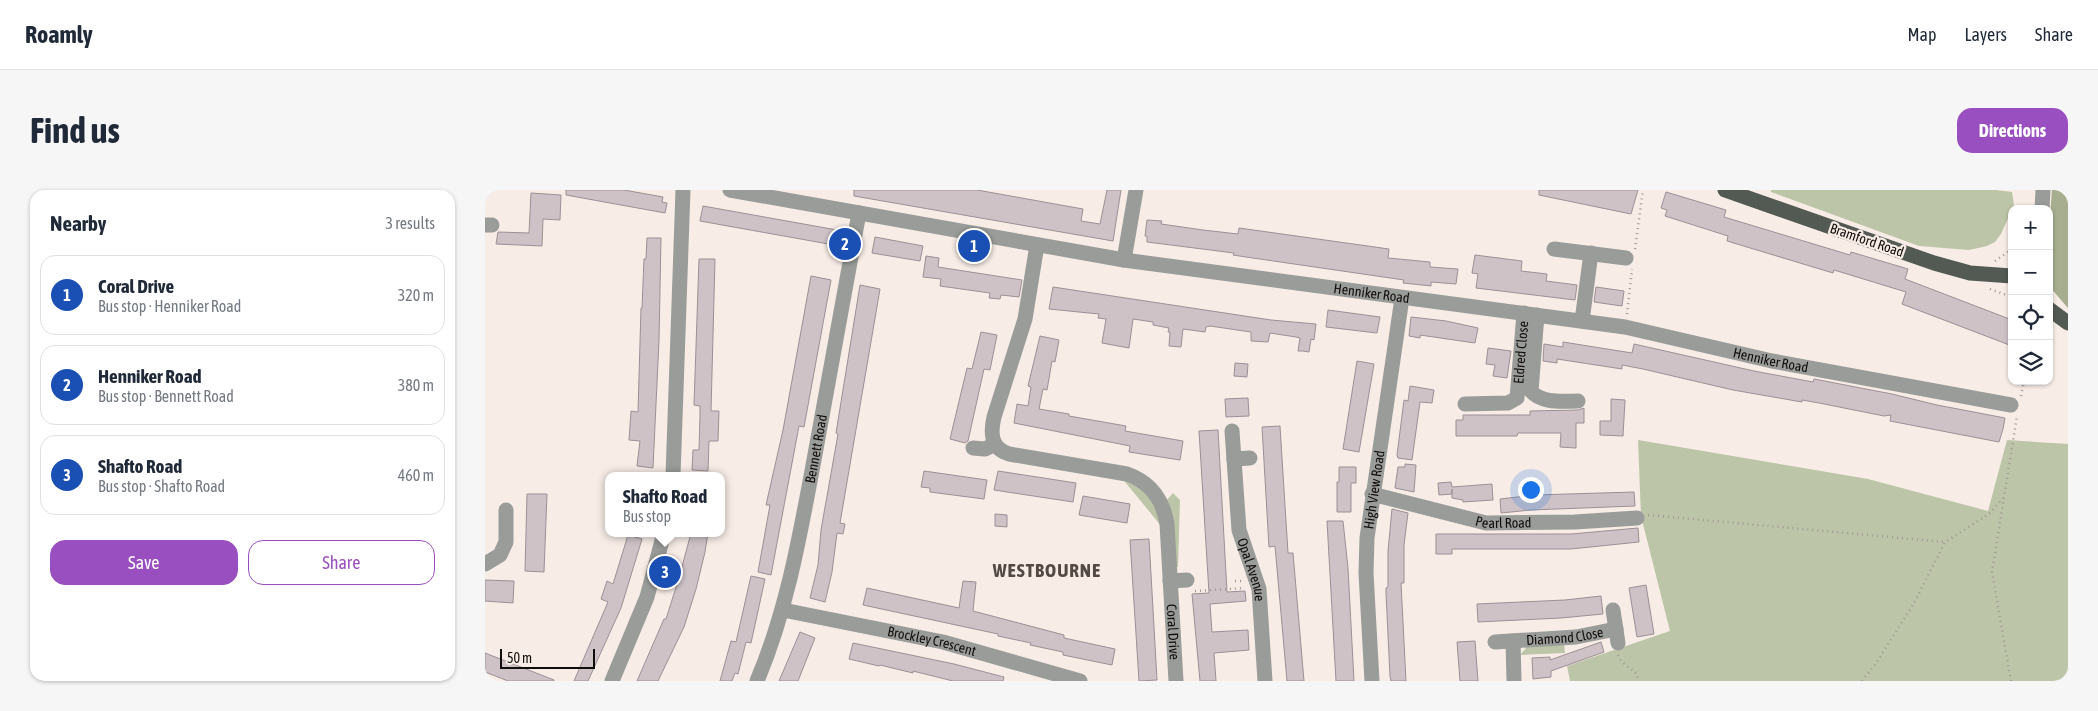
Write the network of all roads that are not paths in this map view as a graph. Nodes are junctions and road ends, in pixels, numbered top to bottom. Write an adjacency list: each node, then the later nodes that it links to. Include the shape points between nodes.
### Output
1 (683, 190): 27 (street)
2 (730, 190): 7 (street, Henniker Road)
3 (1136, 190): 12 (street)
4 (1725, 190): 13 (main road, Bramford Road, via 1934,263 1970,273)
5 (2043, 190): 6 (street)
6 (2042, 205)
7 (859, 213): 8 (street, Henniker Road); 35 (street, Bennett Road, via 804,515)
8 (1037, 245): 12 (street, Henniker Road); 23 (street, via 1025,319 994,417 992,431)
9 (1554, 249): 10 (street)
10 (1591, 254): 11 (street); 17 (street)
11 (1626, 258)
12 (1124, 260): 14 (street, Henniker Road)
13 (2008, 276)
14 (1402, 298): 16 (street, Henniker Road); 28 (street, High View Road)
15 (2053, 312): 18 (main road)
16 (1530, 314): 17 (street, Henniker Road); 19 (street, via 1531,391 1547,399); 20 (street, Eldred Close, via 1517,398 1508,403)
17 (1582, 321): 21 (street, Henniker Road, via 1635,329 1772,361)
18 (2068, 323)
19 (1578, 401)
20 (1465, 404)
21 (2017, 405)
22 (1233, 431): 26 (street, Opal Avenue)
23 (995, 444): 24 (street, via 985,449); 33 (street, Coral Drive, via 1009,454 1114,471 1143,482 1159,499 1166,518)
24 (973, 448)
25 (1250, 458): 26 (street)
26 (1234, 459): 43 (street, Opal Avenue, via 1240,536 1259,593)
27 (673, 472)
28 (1372, 494): 30 (street, Pearl Road, via 1486,523); 44 (street, High View Road, via 1365,555)
29 (506, 510): 32 (street, via 506,542 500,555)
30 (1637, 518)
31 (663, 537): 39 (street, via 647,597)
32 (485, 564)
33 (1170, 581): 34 (street); 42 (street, Coral Drive)
34 (1188, 586)
35 (783, 610): 40 (street, Bennett Road); 41 (street, Brockley Crescent, via 943,642)
36 (1613, 610): 37 (street, Diamond Close, via 1617,641 1576,637)
37 (1513, 641): 38 (street, Diamond Close); 45 (street, Diamond Close)
38 (1495, 642)
39 (612, 681)
40 (757, 681)
41 (1080, 681)
42 (1176, 681)
43 (1265, 681)
44 (1371, 681)
45 (1514, 681)

